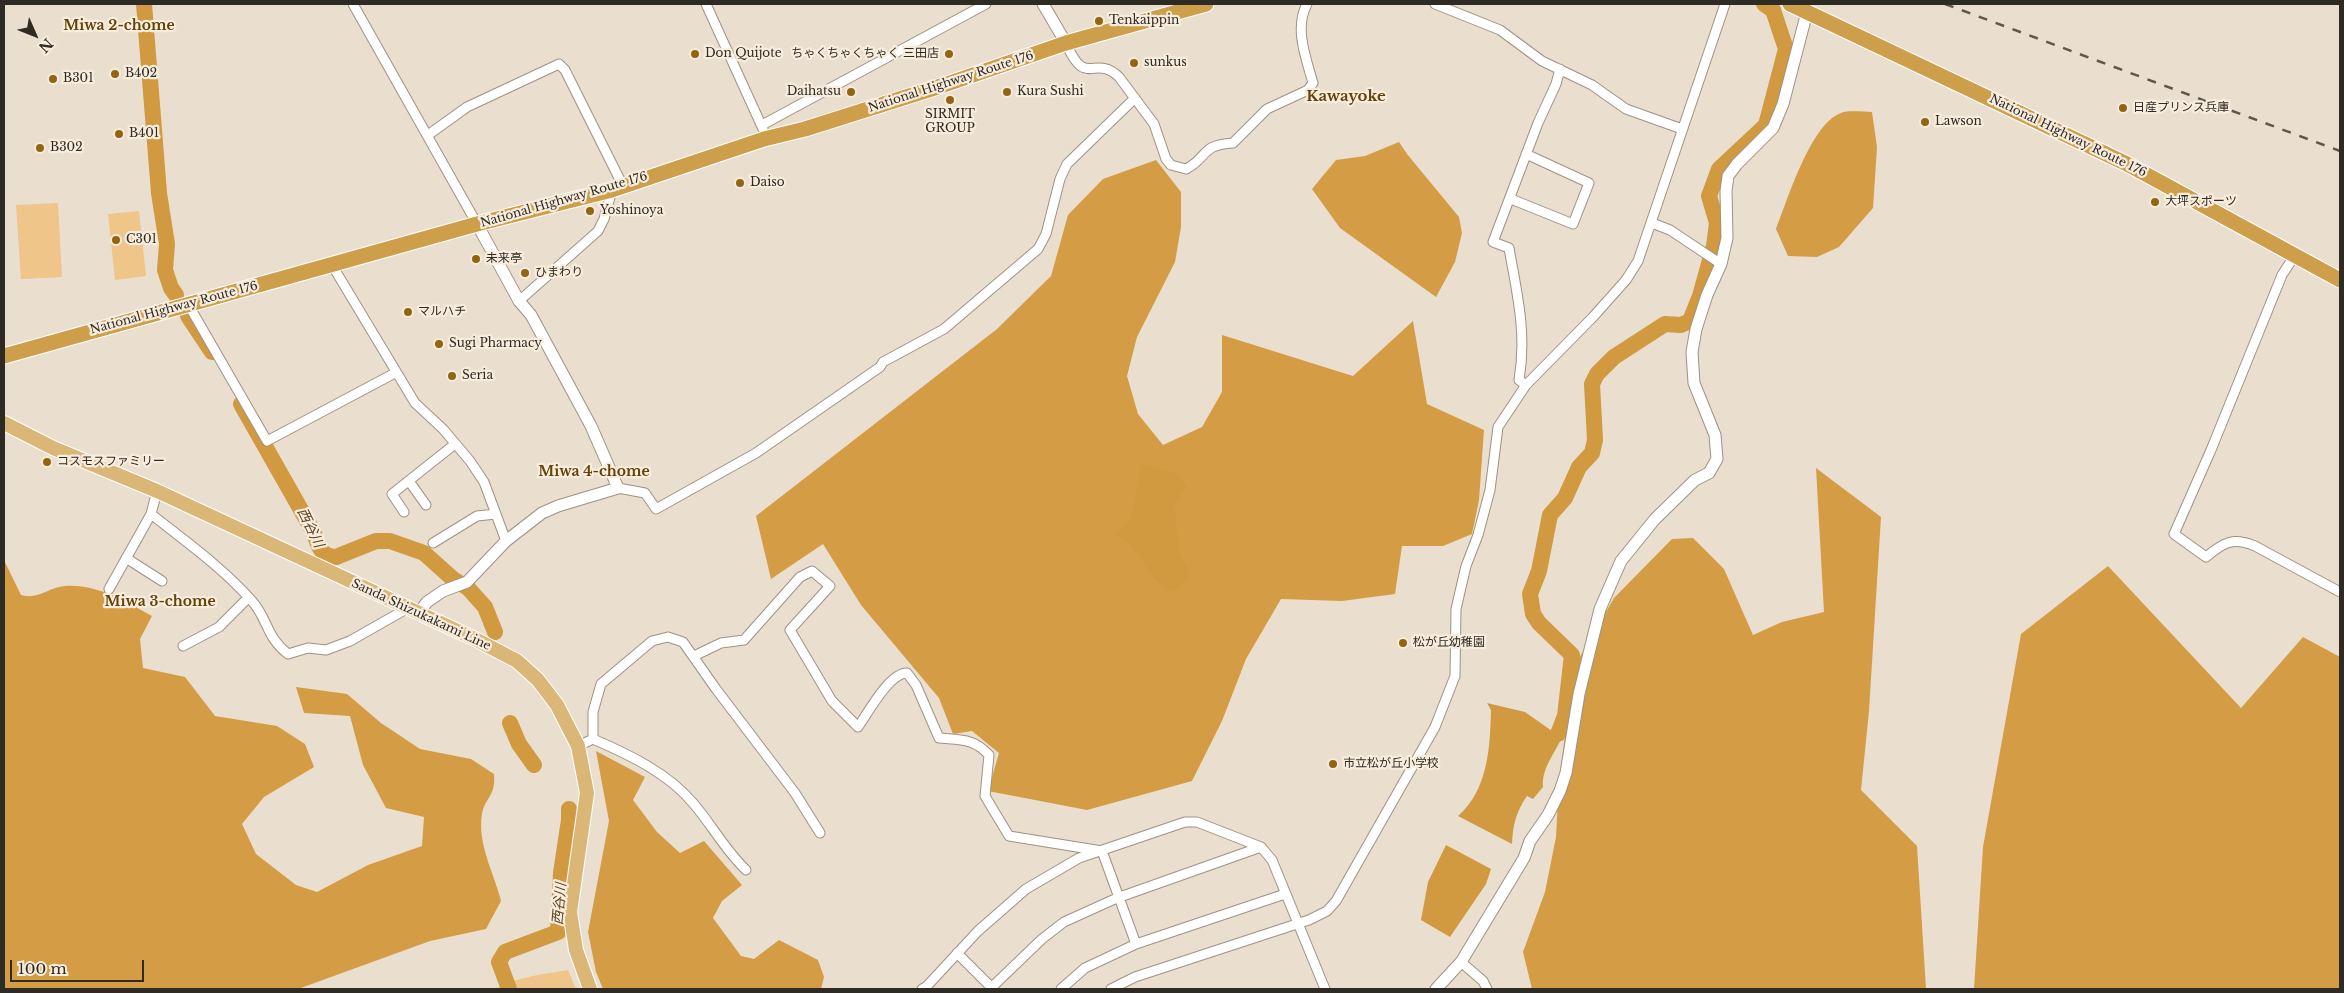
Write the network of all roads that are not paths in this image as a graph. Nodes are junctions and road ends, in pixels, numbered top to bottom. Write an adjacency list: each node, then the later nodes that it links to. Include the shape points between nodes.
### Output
1 (354, 4): 16 (street)
2 (706, 4): 15 (street)
3 (986, 4): 15 (street)
4 (1043, 4): 11 (street)
5 (1206, 4): 11 (highway, National Highway Route 176)
6 (1306, 4): 13 (street, via 1301,22 1313,82 1308,90 1267,109 1233,143 1217,144 1186,169 1171,165 1166,159 1154,124)
7 (1435, 4): 12 (street, via 1500,30 1542,61)
8 (1725, 4): 14 (street)
9 (1790, 4): 10 (highway, National Highway Route 176)
10 (1807, 12): 22 (highway, National Highway Route 176, via 2127,164); 23 (street, via 1783,104 1773,128 1728,176 1728,238)
11 (1066, 43): 13 (street, via 1079,67 1112,71); 15 (highway, National Highway Route 176, via 858,112)
12 (1560, 69): 14 (street, via 1592,85 1626,109); 17 (street)
13 (1135, 98): 34 (street, via 1067,164 1046,234 1038,249 944,329 883,362 756,453 656,509 645,493)
14 (1682, 129): 20 (street)
15 (763, 132): 18 (highway, National Highway Route 176)
16 (428, 136): 18 (street, via 467,107 559,64 565,70); 21 (street)
17 (1526, 154): 19 (street); 19 (street, via 1589,183 1583,203 1573,224)
18 (617, 188): 21 (highway, National Highway Route 176); 26 (street, via 598,231)
19 (1511, 199): 30 (street, via 1493,242 1509,248 1522,317 1524,353 1520,380)
20 (1652, 223): 23 (street, via 1670,230); 30 (street, via 1638,261 1626,280)
21 (478, 224): 24 (highway, National Highway Route 176); 26 (street)
22 (2294, 255): 25 (highway, National Highway Route 176); 45 (street, via 2282,275 2174,534 2206,556 2229,542 2240,540)
23 (1719, 263): 61 (street, via 1696,329 1692,352 1694,383 1715,435 1717,459 1708,473 1694,480 1655,519 1621,561 1600,609 1578,694 1566,773 1560,791)
24 (332, 265): 27 (highway, National Highway Route 176); 29 (street)
25 (2340, 280)
26 (519, 301): 34 (street, via 531,315 591,426)
27 (188, 304): 28 (highway, National Highway Route 176); 29 (street, via 267,441)
28 (4, 356)
29 (395, 373): 32 (street, via 415,403)
30 (1526, 385): 58 (street, via 1498,428 1490,490 1456,609 1455,676 1447,700 1336,901 1327,911)
31 (4, 423): 35 (main road, Sanda Shizukakami Line, via 53,448)
32 (455, 444): 33 (street); 39 (street, via 484,482)
33 (409, 481): 36 (street); 37 (street, via 392,494)
34 (618, 488): 40 (street, via 558,506 542,514)
35 (157, 491): 38 (street); 47 (main road, Sanda Shizukakami Line)
36 (426, 505)
37 (404, 512)
38 (151, 514): 42 (street); 46 (street, via 213,564)
39 (496, 514): 40 (street); 41 (street, via 477,516)
40 (506, 542): 47 (street, via 467,582 443,591)
41 (433, 543)
42 (126, 558): 43 (street); 44 (street)
43 (162, 581)
44 (109, 589)
45 (2340, 592)
46 (248, 598): 47 (street, via 276,644 288,654 308,648 326,650); 48 (street, via 219,627)
47 (413, 611): 51 (main road, Sanda Shizukakami Line, via 517,661 538,680 557,705)
48 (183, 646)
49 (694, 656): 50 (street, via 682,642 668,637 652,641 637,652 601,684 593,712); 52 (street, via 795,793); 54 (street, via 721,643 744,640 800,577 812,571 830,586 790,630 832,701 858,727 884,689 901,673 907,673 916,684 939,738 972,741 988,755 985,796 1009,836)
50 (593, 739): 51 (street); 55 (street, via 621,750 670,782 693,803 730,855)
51 (578, 746): 64 (main road, Sanda Shizukakami Line, via 587,793 570,912 576,950)
52 (820, 833)
53 (1261, 847): 54 (street, via 1196,822 1185,822); 56 (street, via 1272,860); 57 (street)
54 (1102, 851): 57 (street); 60 (street, via 1079,858 1026,889 978,930)
55 (746, 870)
56 (1285, 894): 58 (street); 59 (street)
57 (1117, 898): 59 (street); 63 (street, via 1064,922)
58 (1298, 924): 66 (street, via 1135,977); 67 (street)
59 (1136, 944): 65 (street, via 1085,968)
60 (957, 954): 62 (street); 63 (street)
61 (1461, 962): 68 (street); 69 (street, via 1484,981)
62 (927, 988)
63 (992, 988)
64 (590, 989)
65 (1061, 989)
66 (1111, 989)
67 (1325, 989)
68 (1436, 989)
69 (1487, 989)

